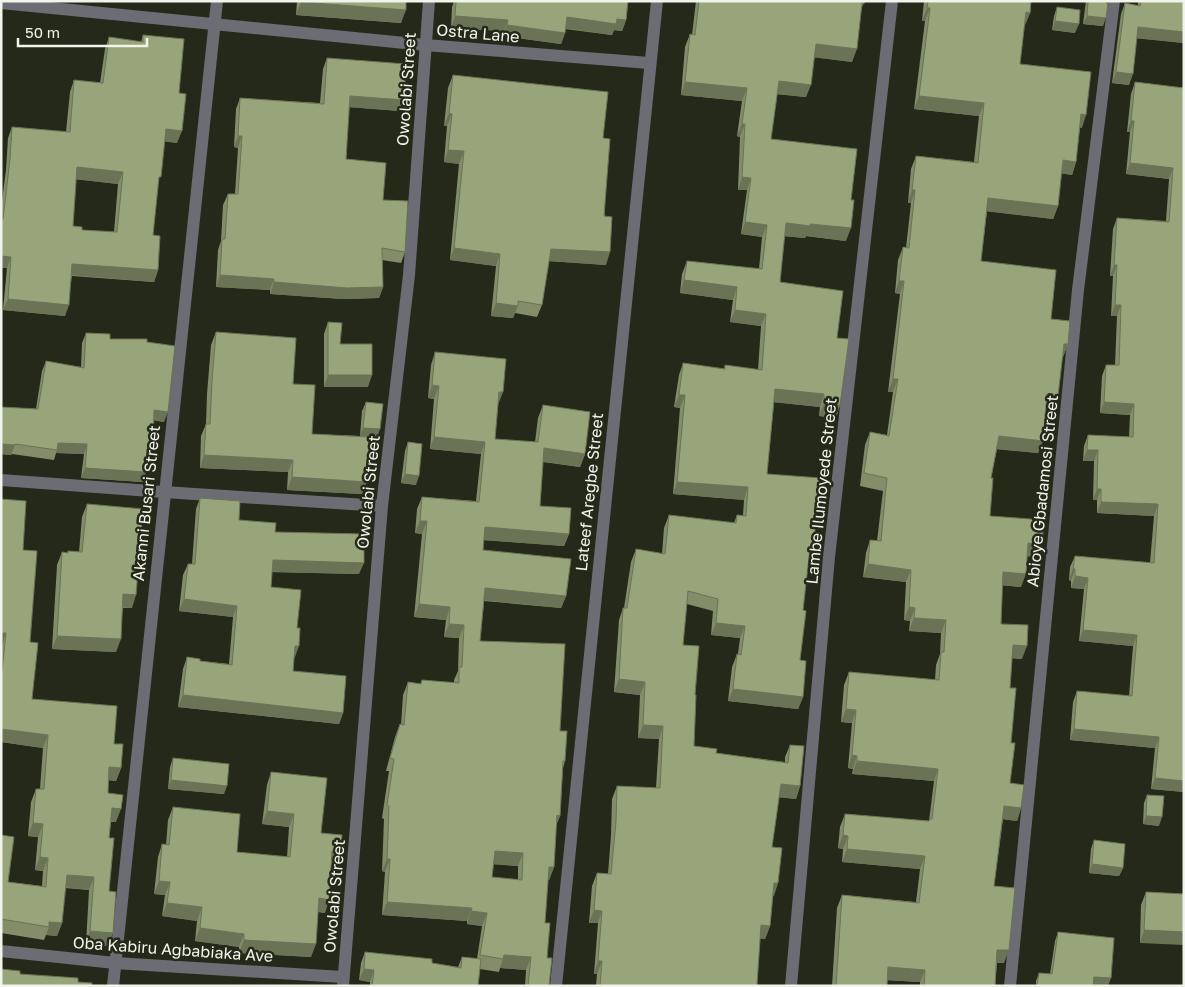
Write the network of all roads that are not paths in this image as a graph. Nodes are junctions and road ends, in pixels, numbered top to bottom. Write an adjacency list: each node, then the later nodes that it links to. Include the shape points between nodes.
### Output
1 (217, 1): 7 (street, Akanni Busari Street)
2 (429, 1): 8 (street, Owolabi Street)
3 (657, 1): 9 (street, Lateef Aregbe Street)
4 (892, 1): 18 (street, Lambe Ilumoyede Street, via 829,557)
5 (1114, 1): 19 (street, Abioye Gbadamosi Street, via 1078,290)
6 (1, 3): 7 (street, Ostra Lane)
7 (214, 25): 8 (street, Ostra Lane); 11 (street, Akanni Busari Street)
8 (425, 45): 9 (street, Ostra Lane); 12 (street, Owolabi Street, via 409,275)
9 (649, 63): 17 (street, Lateef Aregbe Street)
10 (1, 480): 11 (street)
11 (164, 492): 12 (street); 14 (street, Akanni Busari Street)
12 (382, 506): 15 (street, Owolabi Street)
13 (1, 951): 14 (street, Oba Kabiru Agbabiaka Ave)
14 (115, 964): 15 (street, Oba Kabiru Agbabiaka Ave); 16 (street, Akanni Busari Street)
15 (343, 982)
16 (113, 986)
17 (556, 986)
18 (791, 986)
19 (1010, 986)

